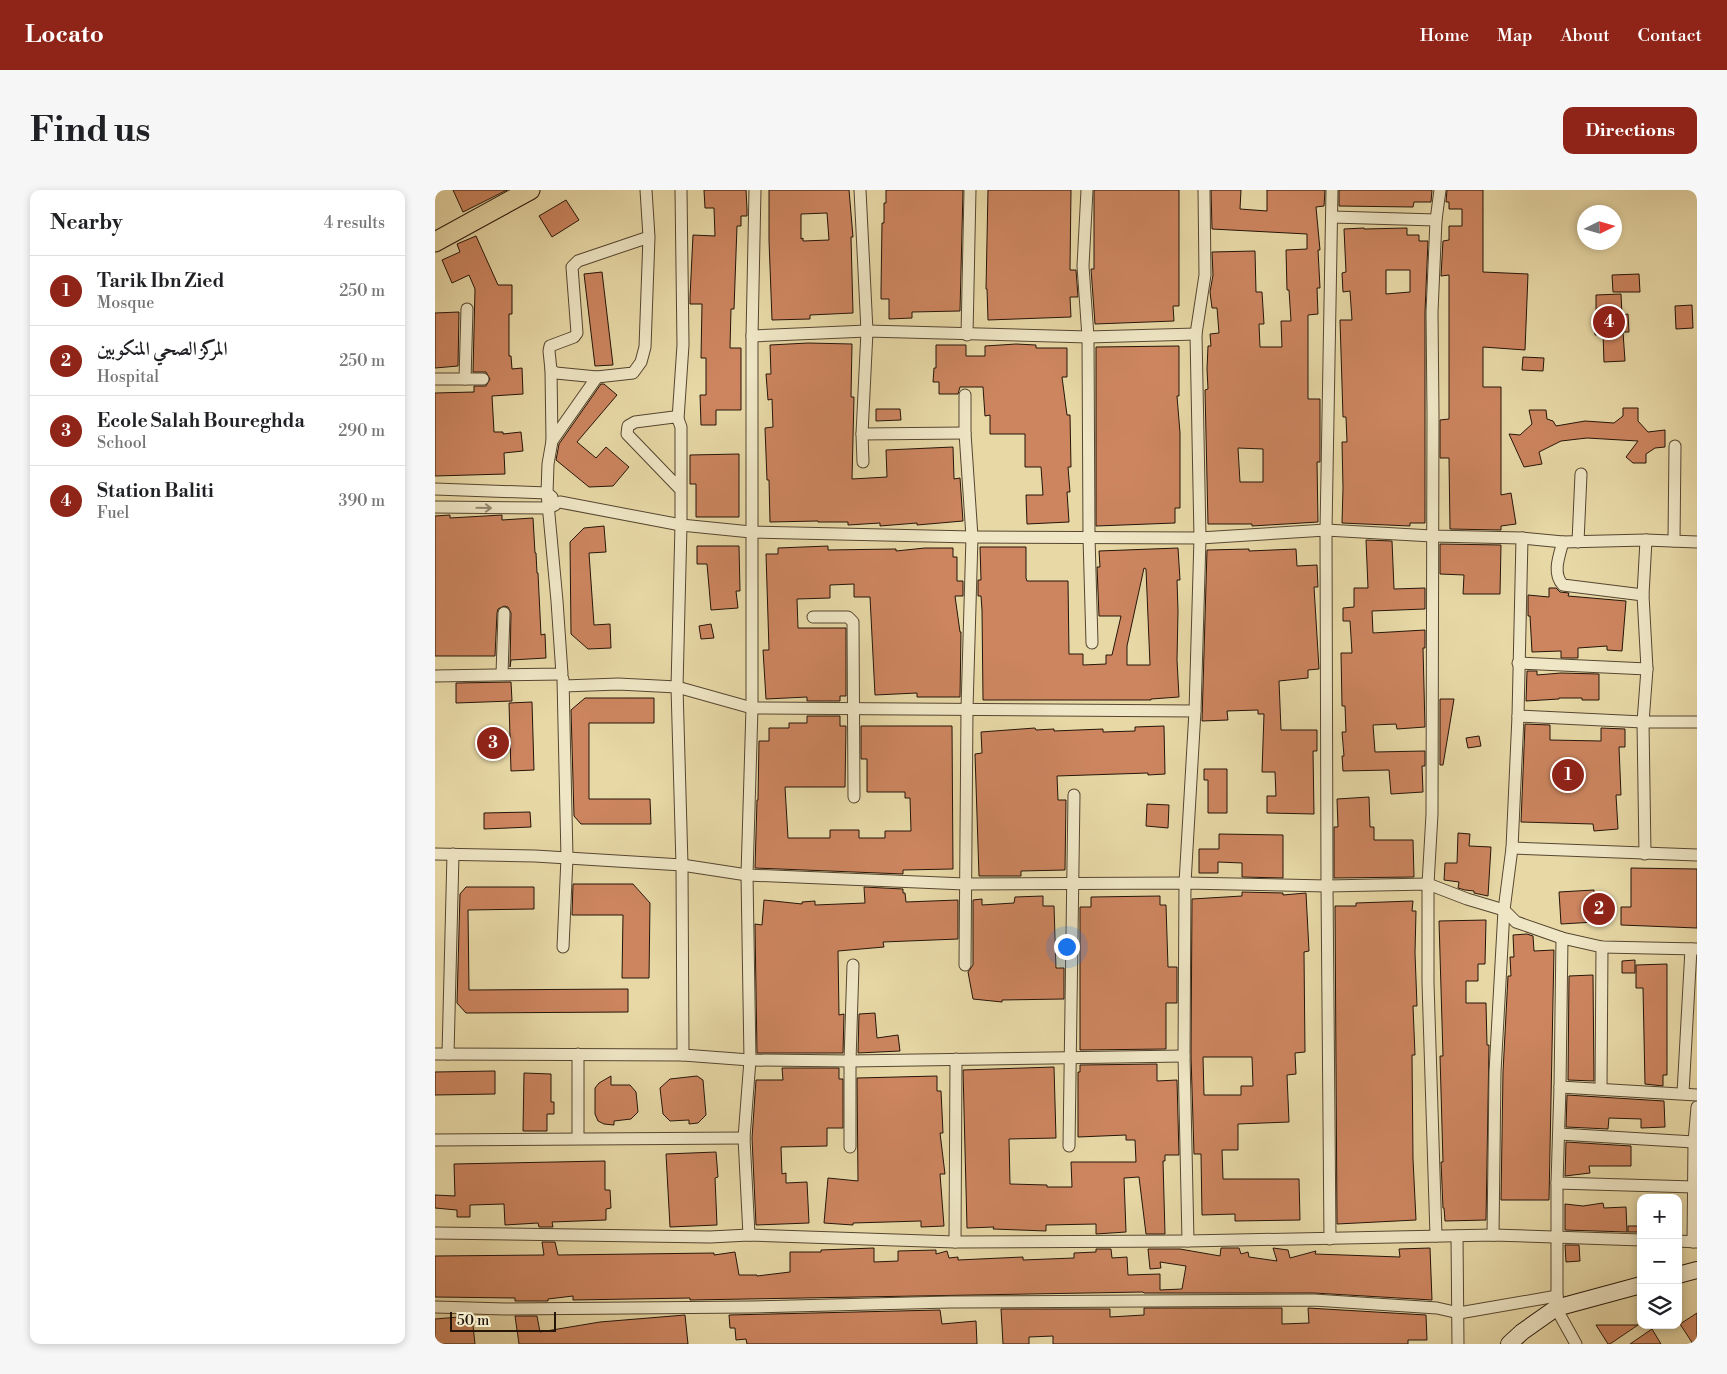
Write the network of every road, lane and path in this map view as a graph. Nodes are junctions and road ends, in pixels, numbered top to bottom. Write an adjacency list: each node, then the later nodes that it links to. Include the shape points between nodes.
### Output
1 (530, 190): 14 (main road)
2 (646, 190): 13 (street)
3 (681, 190): 27 (street, via 683,345)
4 (755, 190): 19 (street)
5 (860, 190): 16 (street)
6 (970, 190): 17 (street)
7 (1087, 190): 20 (street, via 1083,266)
8 (1204, 190): 18 (street, via 1205,275)
9 (1332, 190): 11 (street)
10 (1440, 190): 12 (street)
11 (1332, 216): 12 (street); 41 (street)
12 (1436, 220): 44 (street, via 1432,312)
13 (649, 237): 21 (street, via 578,261 572,267 577,333 550,346); 22 (street, via 645,347 641,362 633,373)
14 (435, 242)
15 (467, 309): 24 (street)
16 (867, 331): 17 (street); 19 (street); 29 (street)
17 (967, 334): 20 (street)
18 (1196, 334): 20 (street); 46 (street)
19 (751, 336): 42 (street)
20 (1088, 337): 45 (street)
21 (551, 370): 22 (street); 30 (street)
22 (597, 377): 30 (street)
23 (435, 379): 24 (street)
24 (465, 379): 25 (street)
25 (483, 379)
26 (965, 395): 28 (street)
27 (679, 419): 35 (street); 35 (street, via 635,422 627,426 627,434)
28 (965, 433): 29 (street); 43 (street)
29 (862, 434): 32 (street)
30 (551, 441): 36 (street)
31 (1675, 446): 49 (street)
32 (863, 462)
33 (1581, 474): 51 (street)
34 (435, 489): 36 (street)
35 (680, 489): 40 (street)
36 (547, 493): 37 (street); 39 (street)
37 (560, 502): 39 (street); 40 (street)
38 (435, 507): 39 (street, one-way to 39)
39 (548, 508): 60 (street)
40 (681, 525): 42 (street); 63 (street)
41 (1326, 530): 44 (street); 46 (street); 85 (street)
42 (751, 532): 43 (street); 64 (street)
43 (972, 536): 45 (street); 65 (street)
44 (1432, 536): 47 (street); 84 (street, via 1432,814)
45 (1089, 537): 46 (street); 56 (street)
46 (1200, 538): 67 (street)
47 (1522, 538): 50 (street); 57 (street)
48 (1646, 540): 49 (street); 51 (street); 53 (street)
49 (1674, 541): 52 (street)
50 (1563, 542): 51 (street); 53 (street, via 1557,567 1563,586)
51 (1578, 542)
52 (1697, 542)
53 (1643, 595): 58 (street)
54 (504, 613): 59 (street)
55 (813, 617): 66 (street, via 847,617 853,622)
56 (1092, 643)
57 (1518, 663): 58 (street); 68 (street)
58 (1647, 669): 69 (street)
59 (502, 674): 60 (street); 61 (street)
60 (562, 674): 62 (street)
61 (435, 676)
62 (563, 686): 63 (street); 78 (street)
63 (677, 687): 64 (street); 79 (street)
64 (752, 708): 66 (street); 80 (street)
65 (967, 708): 66 (street); 67 (street); 83 (street)
66 (854, 709): 72 (street)
67 (1195, 711): 82 (street)
68 (1518, 716): 69 (street); 73 (street)
69 (1643, 722): 70 (street); 76 (street)
70 (1697, 722)
71 (1074, 795): 81 (street)
72 (854, 798)
73 (1511, 848): 76 (street); 86 (street)
74 (435, 854): 75 (street)
75 (453, 854): 78 (street); 94 (street)
76 (1645, 854): 77 (street)
77 (1697, 855)
78 (567, 858): 79 (street); 88 (street)
79 (682, 865): 80 (street); 96 (street)
80 (747, 874): 83 (street); 100 (street)
81 (1073, 883): 82 (street); 83 (street); 98 (street)
82 (1185, 883): 85 (street); 97 (street)
83 (965, 884): 91 (street)
84 (1428, 884): 85 (street); 86 (street); 119 (street)
85 (1327, 886): 122 (street)
86 (1504, 910): 87 (street, via 1516,922); 118 (street, via 1495,1072)
87 (1562, 938): 89 (street); 102 (street)
88 (563, 947)
89 (1602, 947): 90 (street); 103 (street)
90 (1694, 949): 104 (street)
91 (965, 965)
92 (853, 966): 101 (street)
93 (435, 1054): 94 (street)
94 (448, 1054): 95 (street)
95 (578, 1054): 96 (street); 108 (street)
96 (683, 1055): 100 (street)
97 (1184, 1056): 98 (street); 124 (street)
98 (1070, 1057): 99 (street); 112 (street)
99 (956, 1059): 101 (street); 126 (street)
100 (750, 1060): 101 (street); 109 (street)
101 (850, 1061): 113 (street)
102 (1560, 1087): 103 (street); 107 (street)
103 (1601, 1088): 104 (street)
104 (1683, 1093): 105 (street)
105 (1697, 1095)
106 (1697, 1107): 111 (street)
107 (1559, 1134): 111 (street); 114 (street)
108 (577, 1138): 109 (street); 110 (street)
109 (744, 1138): 117 (street)
110 (435, 1140)
111 (1694, 1142): 115 (street)
112 (1069, 1146)
113 (850, 1147)
114 (1557, 1183): 115 (street); 121 (street)
115 (1694, 1187): 127 (street)
116 (435, 1234): 117 (street)
117 (749, 1235): 126 (street)
118 (1493, 1235): 120 (street); 121 (street)
119 (1436, 1236): 120 (street); 122 (street)
120 (1457, 1236): 133 (street)
121 (1557, 1236): 123 (street); 131 (street)
122 (1330, 1238): 124 (street)
123 (1637, 1240)
124 (1188, 1241): 126 (street)
125 (1682, 1241): 127 (street)
126 (955, 1242)
127 (1695, 1242)
128 (1697, 1270): 129 (street)
129 (1682, 1274)
130 (1637, 1286): 131 (street)
131 (1558, 1303): 133 (street); 135 (street); 136 (street)
132 (435, 1307): 133 (street, via 505,1309 1314,1300 1437,1308)
133 (1459, 1313): 134 (street)
134 (1458, 1344)
135 (1509, 1344)
136 (1576, 1344)

